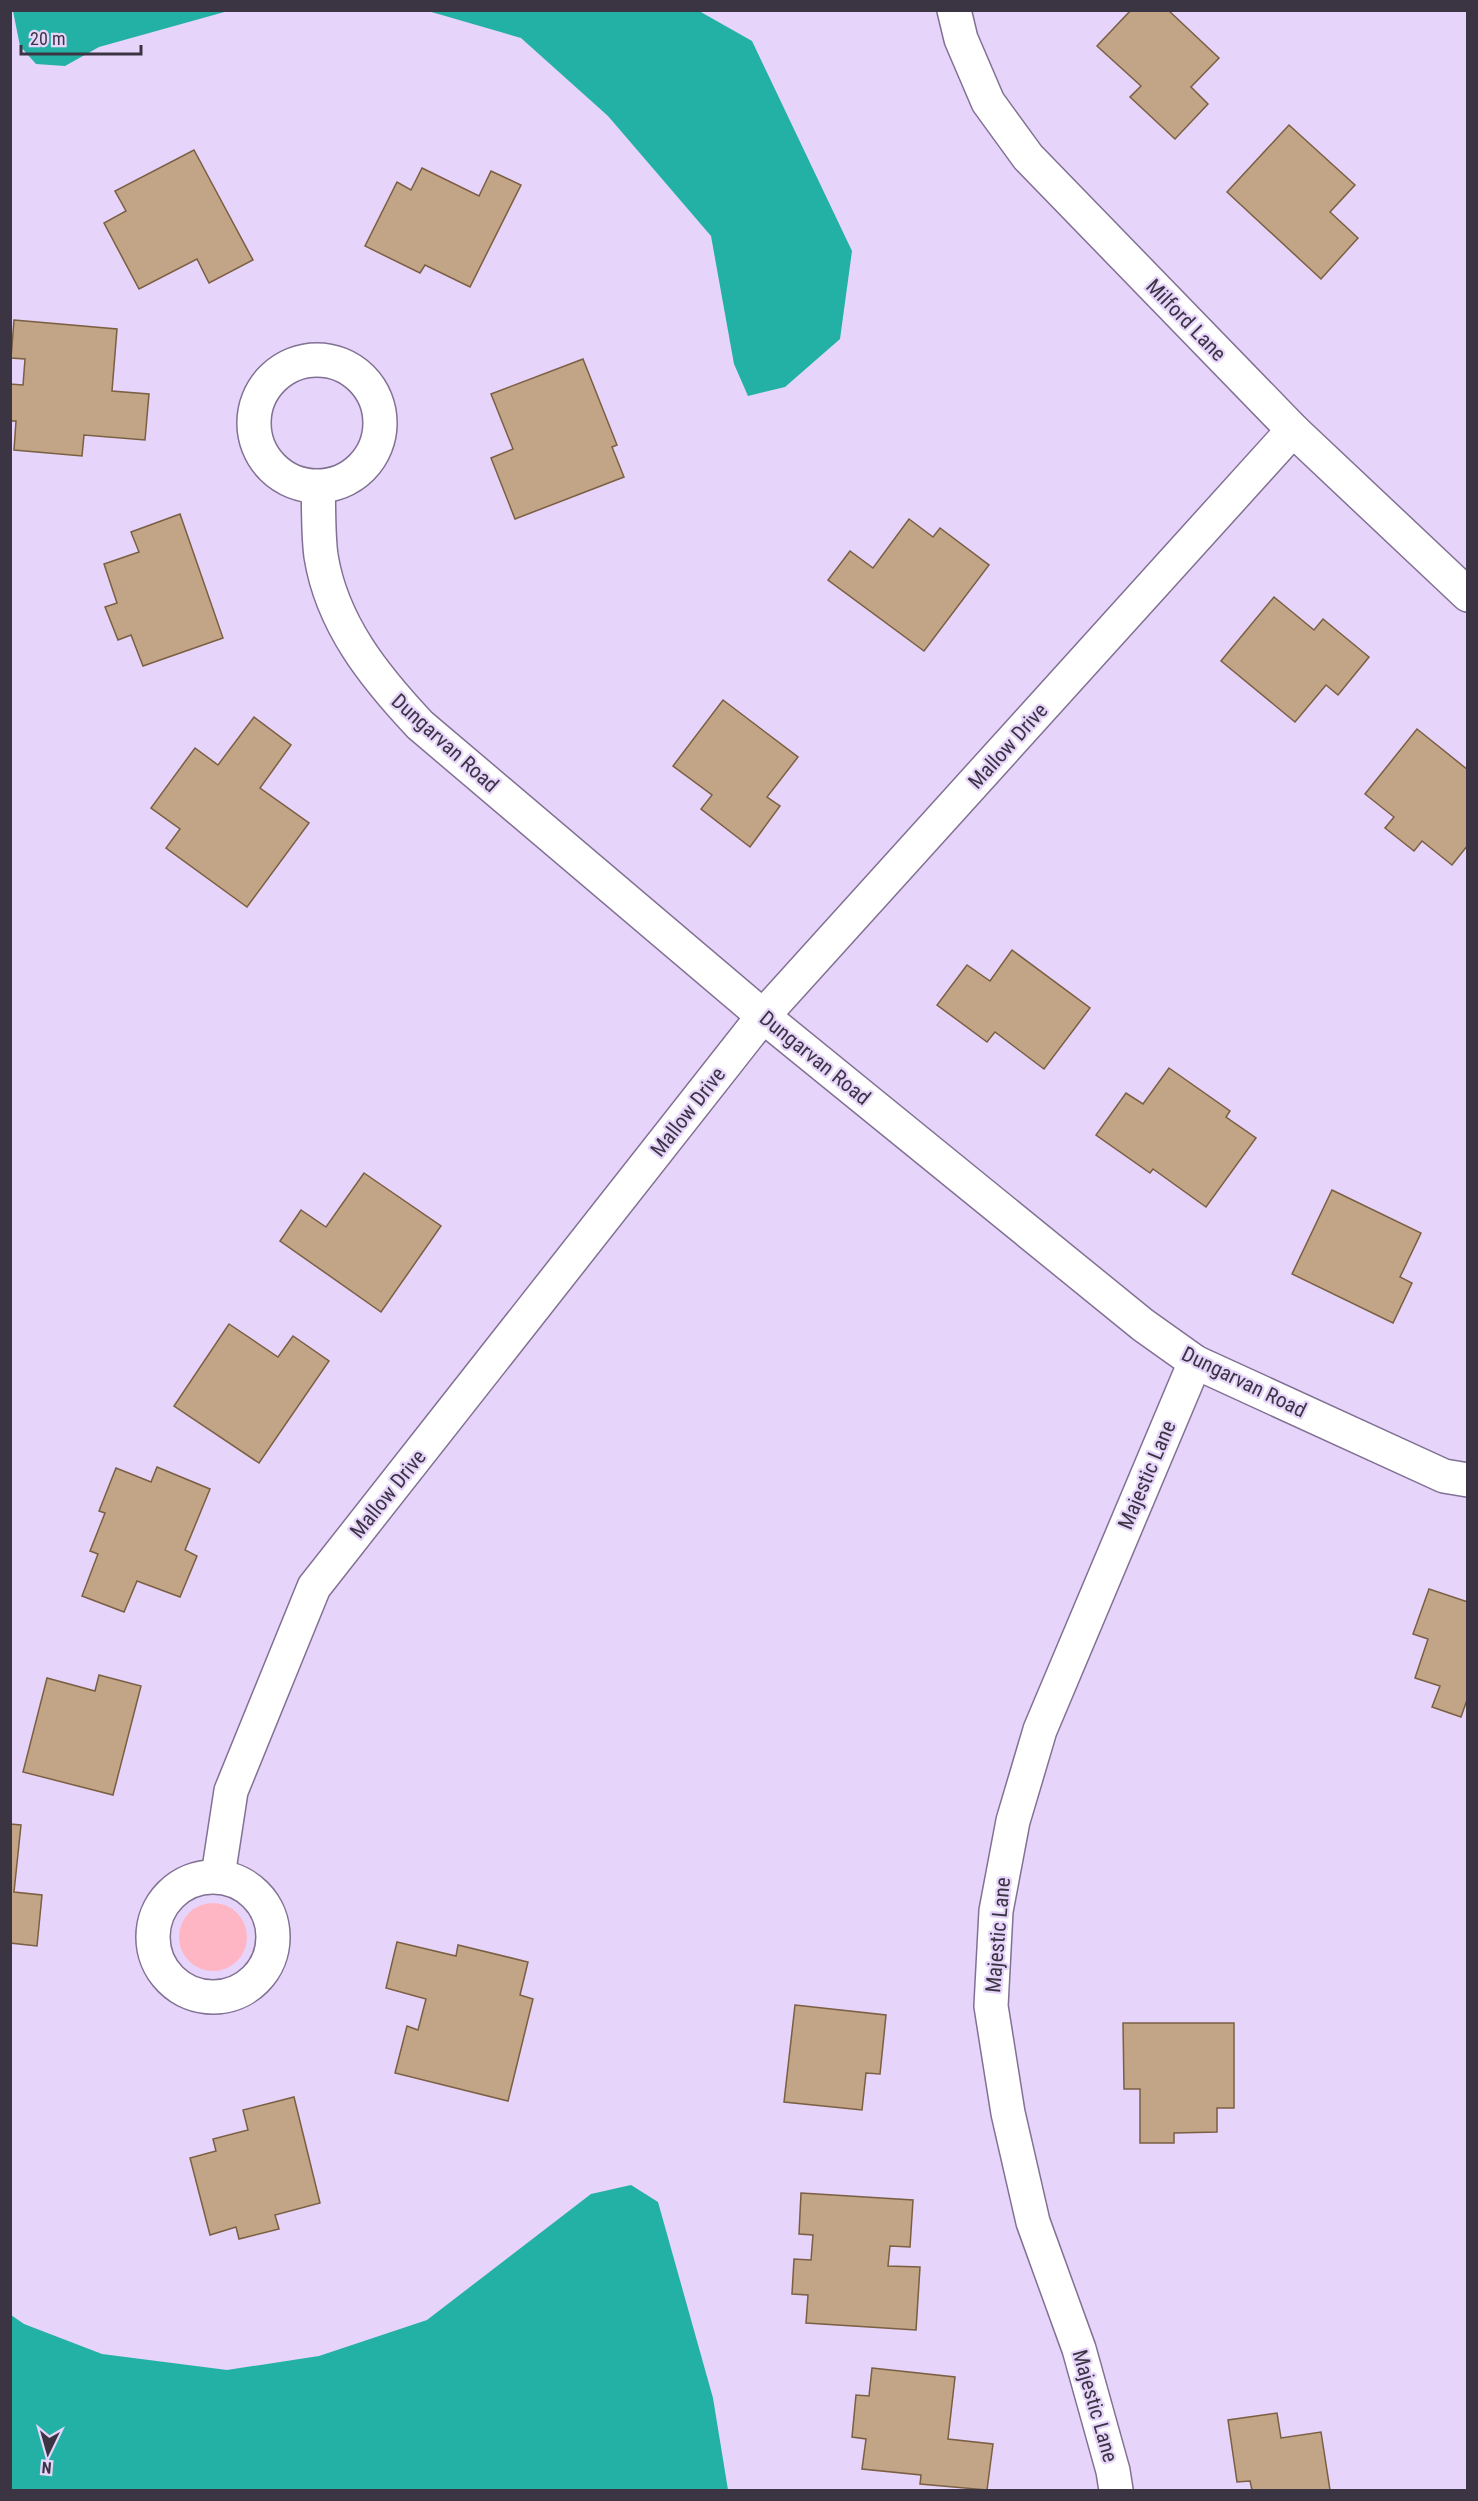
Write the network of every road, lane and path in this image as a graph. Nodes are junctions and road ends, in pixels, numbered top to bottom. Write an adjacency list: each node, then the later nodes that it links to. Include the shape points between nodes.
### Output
1 (954, 10): 2 (street, Milford Lane, via 961,39 988,102 1028,157)
2 (1293, 430): 4 (street, Milford Lane); 5 (street, Mallow Drive)
3 (318, 487): 5 (street, Dungarvan Road, via 321,556 333,600 353,643 383,686 420,725)
4 (1467, 595)
5 (763, 1016): 6 (street, Dungarvan Road, via 1143,1325); 8 (street, Mallow Drive, via 314,1587 231,1791)
6 (1196, 1362): 7 (street, Dungarvan Road, via 1444,1476); 9 (street, Majestic Lane, via 1040,1730 1013,1821 996,1911 992,2006 1008,2113 1033,2222 1079,2349)
7 (1467, 1480)
8 (218, 1876)
9 (1116, 2490)

